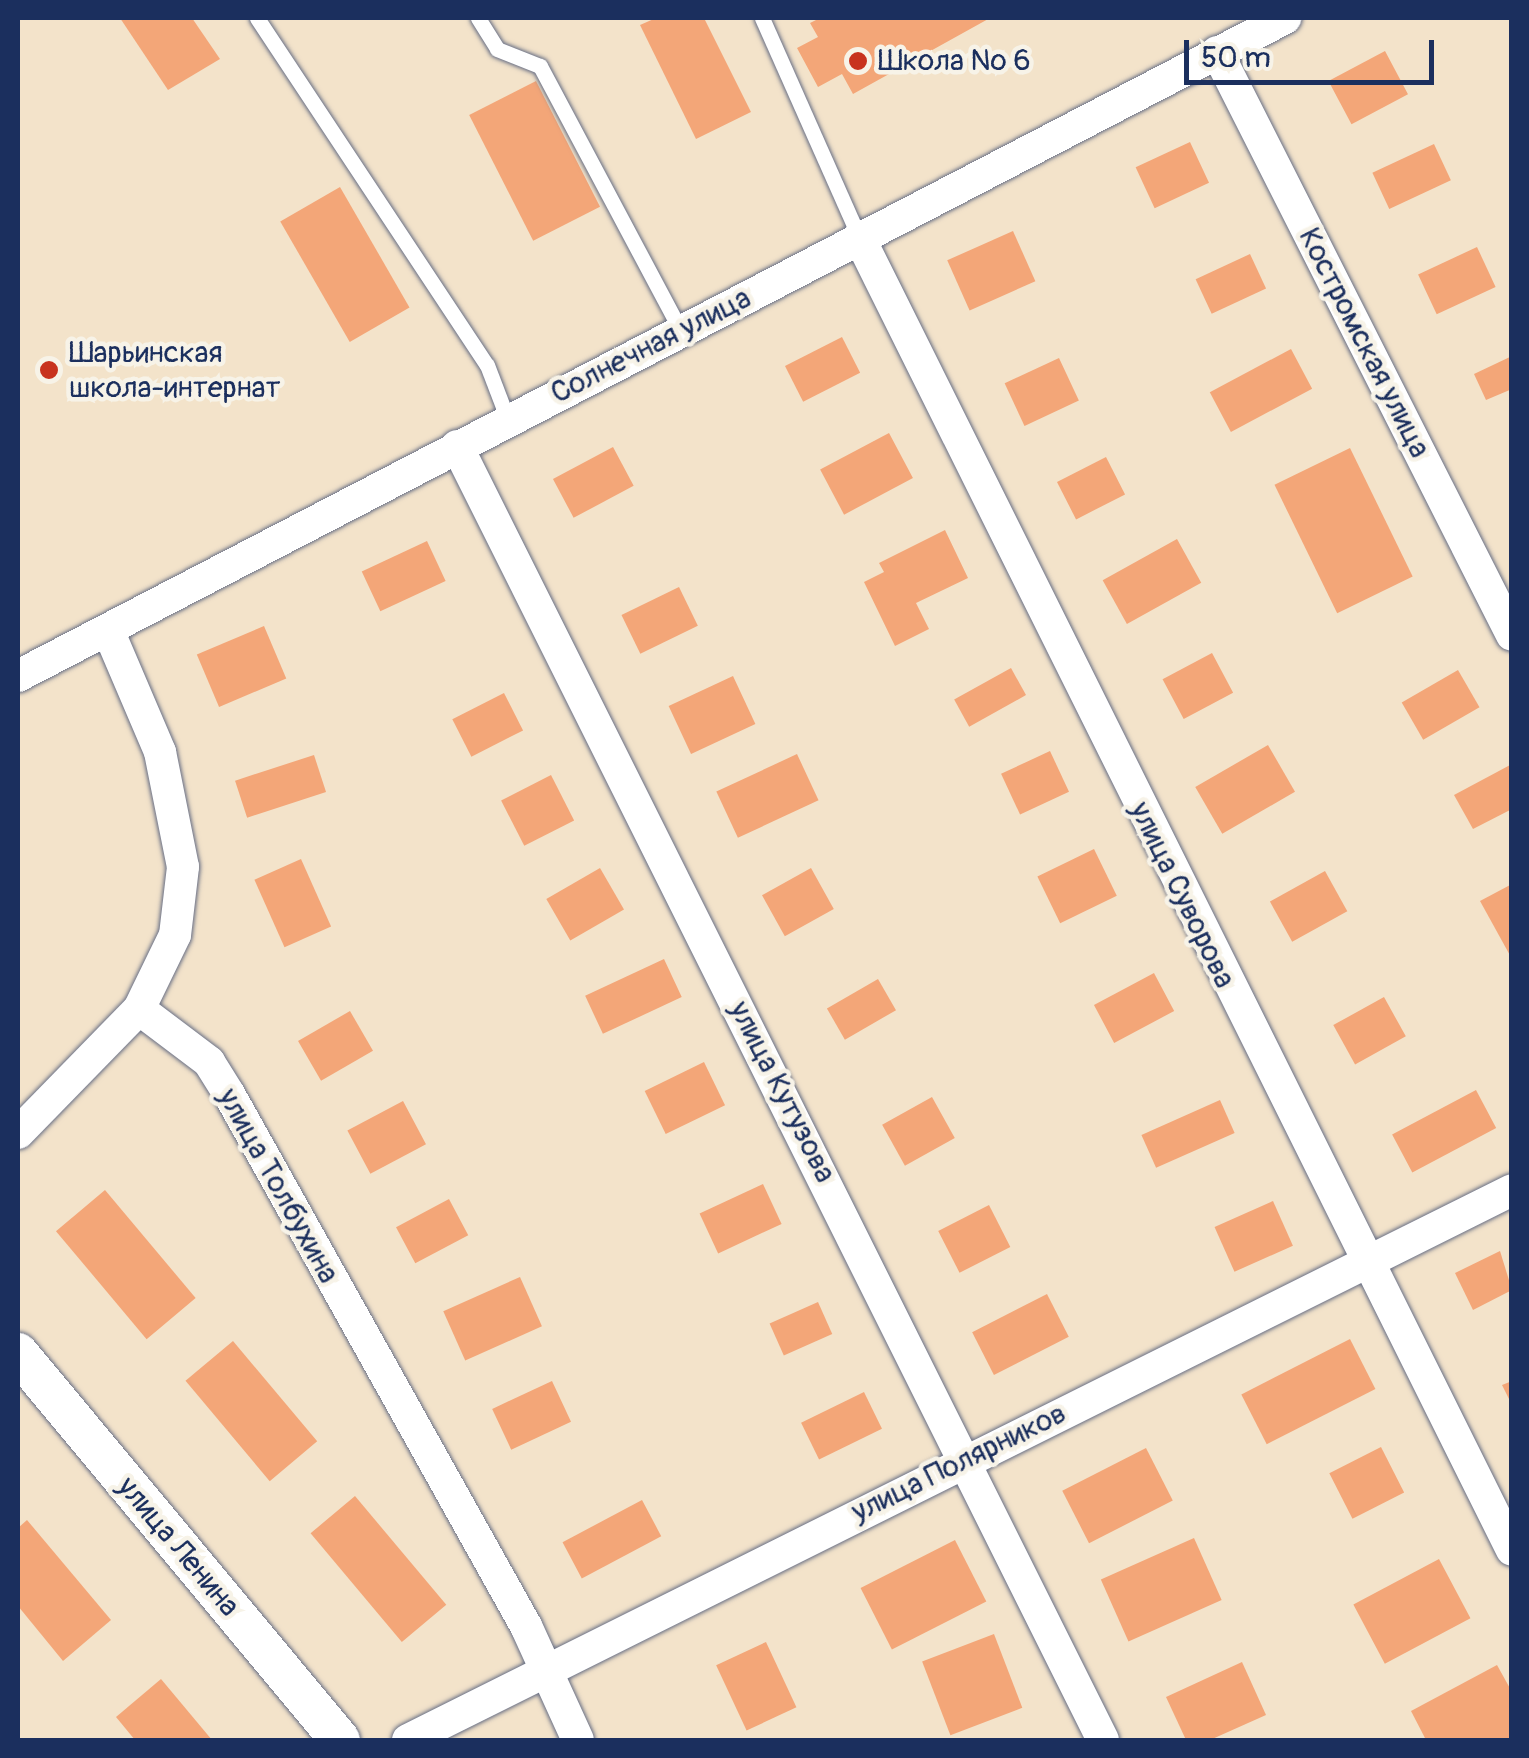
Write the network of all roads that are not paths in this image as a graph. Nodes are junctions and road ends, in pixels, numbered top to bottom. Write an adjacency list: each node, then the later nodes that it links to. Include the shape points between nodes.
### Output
1 (257, 18): 8 (lane, via 487,365)
2 (478, 18): 7 (lane, via 497,49 540,66)
3 (762, 18): 6 (lane)
4 (1285, 18): 5 (street, Солнечная улица)
5 (1217, 52): 6 (street, Солнечная улица); 11 (street, Костромская улица)
6 (859, 237): 7 (street, Солнечная улица); 16 (street, улица Суворова)
7 (681, 331): 8 (street, Солнечная улица)
8 (508, 420): 9 (street, Солнечная улица)
9 (456, 446): 10 (street, Солнечная улица); 18 (street, улица Кутузова)
10 (108, 630): 12 (street, Солнечная улица); 13 (street, via 156,737 183,867 175,935)
11 (1512, 635)
12 (18, 676)
13 (140, 1009): 14 (street); 20 (street, улица Толбухина, via 209,1062)
14 (18, 1133)
15 (1512, 1190): 16 (street, улица Полярников)
16 (1365, 1266): 18 (street, улица Полярников); 19 (street, улица Суворова)
17 (18, 1353): 21 (street, улица Ленина)
18 (966, 1457): 20 (street, улица Полярников); 24 (street, улица Кутузова)
19 (1512, 1550)
20 (546, 1672): 22 (street, улица Полярников); 23 (street, улица Толбухина)
21 (340, 1740)
22 (408, 1740)
23 (578, 1740)
24 (1102, 1740)

